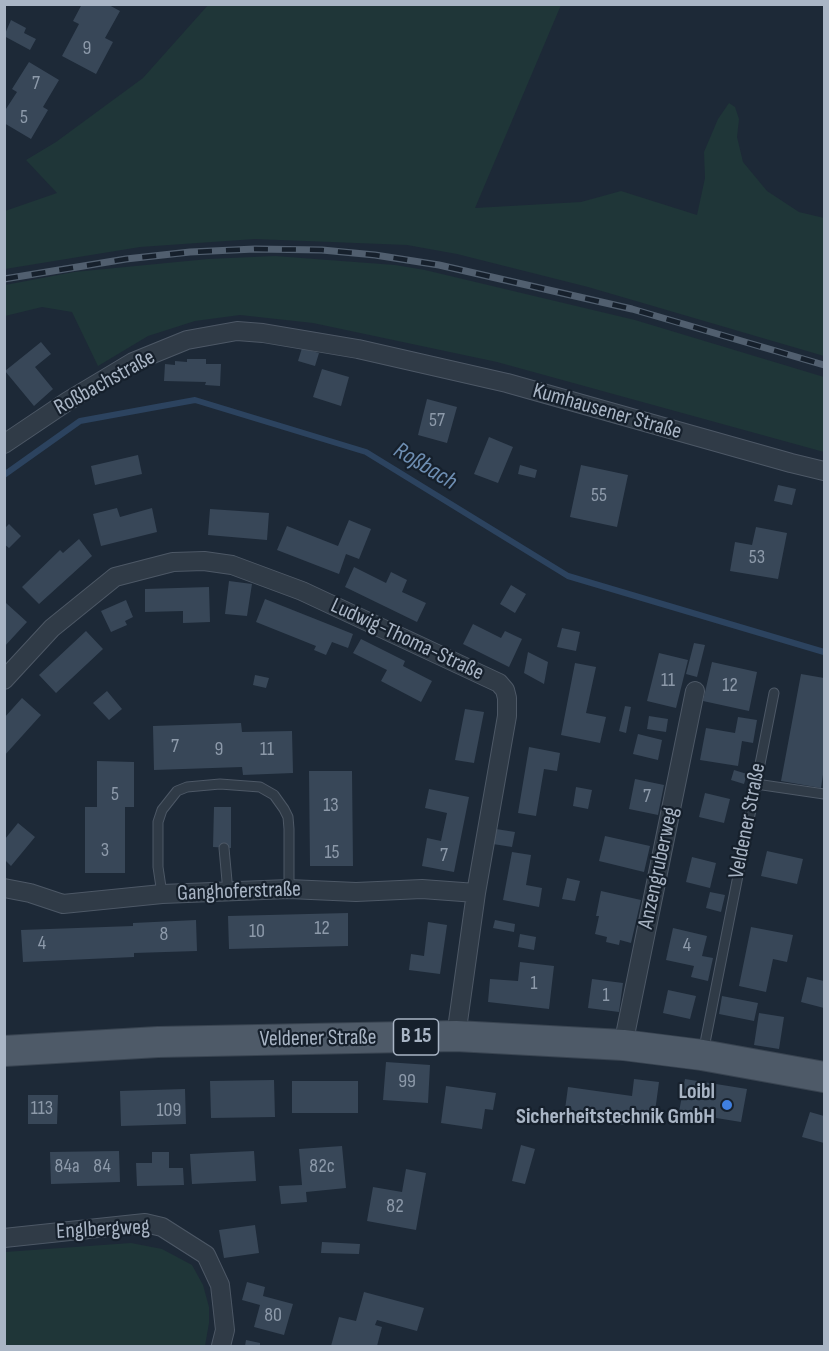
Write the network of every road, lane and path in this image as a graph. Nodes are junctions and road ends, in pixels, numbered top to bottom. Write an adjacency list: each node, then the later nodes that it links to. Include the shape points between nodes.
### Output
1 (389, 356): 2 (street, Roßbachstraße, via 256,333 187,340 133,362); 3 (street, Kumhausener Straße, via 507,383)
2 (4, 444)
3 (825, 471)
4 (4, 680): 13 (street, Ludwig-Thoma-Straße, via 52,628 124,574 173,562 204,561 232,565 302,591 499,683 505,690 507,716)
5 (695, 691): 16 (street, Anzengruberweg)
6 (774, 693): 7 (lane, Veldener Straße)
7 (756, 784): 8 (lane); 18 (lane, Veldener Straße)
8 (825, 794)
9 (224, 848): 12 (lane)
10 (4, 888): 14 (street, Ganghoferstraße, via 63,904)
11 (289, 889): 12 (street, Ganghoferstraße); 13 (street, Ganghoferstraße); 14 (lane, via 288,817 284,809 274,795 260,787 220,784 177,791 162,810 158,822 158,867)
12 (228, 892): 14 (street, Ganghoferstraße)
13 (476, 892): 15 (street, Ludwig-Thoma-Straße)
14 (162, 894)
15 (456, 1036): 16 (main road, Veldener Straße / B 15); 17 (main road, Veldener Straße / B 15, via 158,1042)
16 (623, 1045): 18 (main road, Veldener Straße / B 15)
17 (5, 1050)
18 (702, 1055): 19 (main road, Veldener Straße / B 15)
19 (825, 1077)
20 (4, 1238): 21 (street, Englbergweg, via 145,1223 162,1227 206,1255 220,1285 225,1330)
21 (221, 1347)

